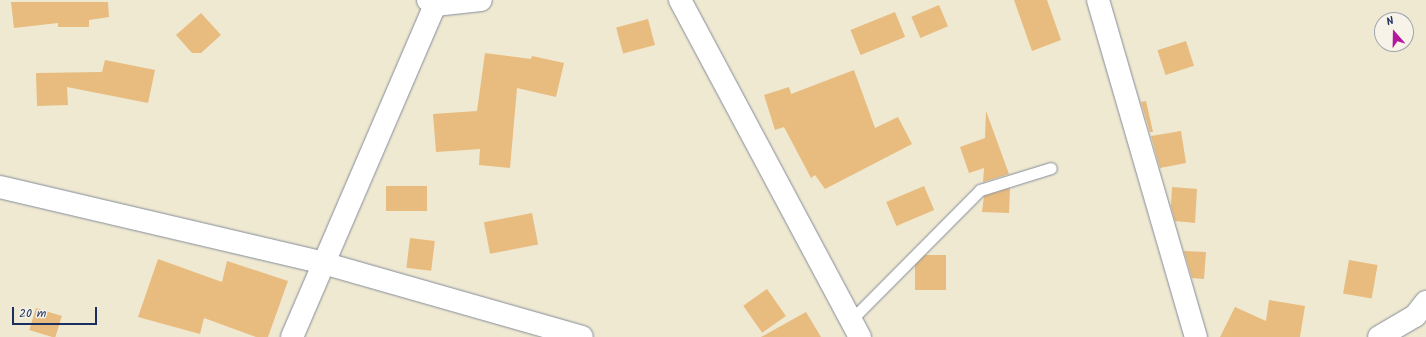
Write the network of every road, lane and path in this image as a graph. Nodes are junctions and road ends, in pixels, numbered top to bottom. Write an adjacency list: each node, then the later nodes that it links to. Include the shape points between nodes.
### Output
1 (481, 0): 4 (street)
2 (680, 0): 9 (street)
3 (1098, 0): 12 (street)
4 (432, 3): 7 (street)
5 (1051, 168): 9 (lane, via 980,190)
6 (0, 187): 7 (street)
7 (323, 263): 10 (street); 11 (street)
8 (1426, 302): 13 (street, via 1415,316)
9 (856, 328)
10 (292, 337)
11 (582, 337)
12 (1196, 337)
13 (1379, 337)

